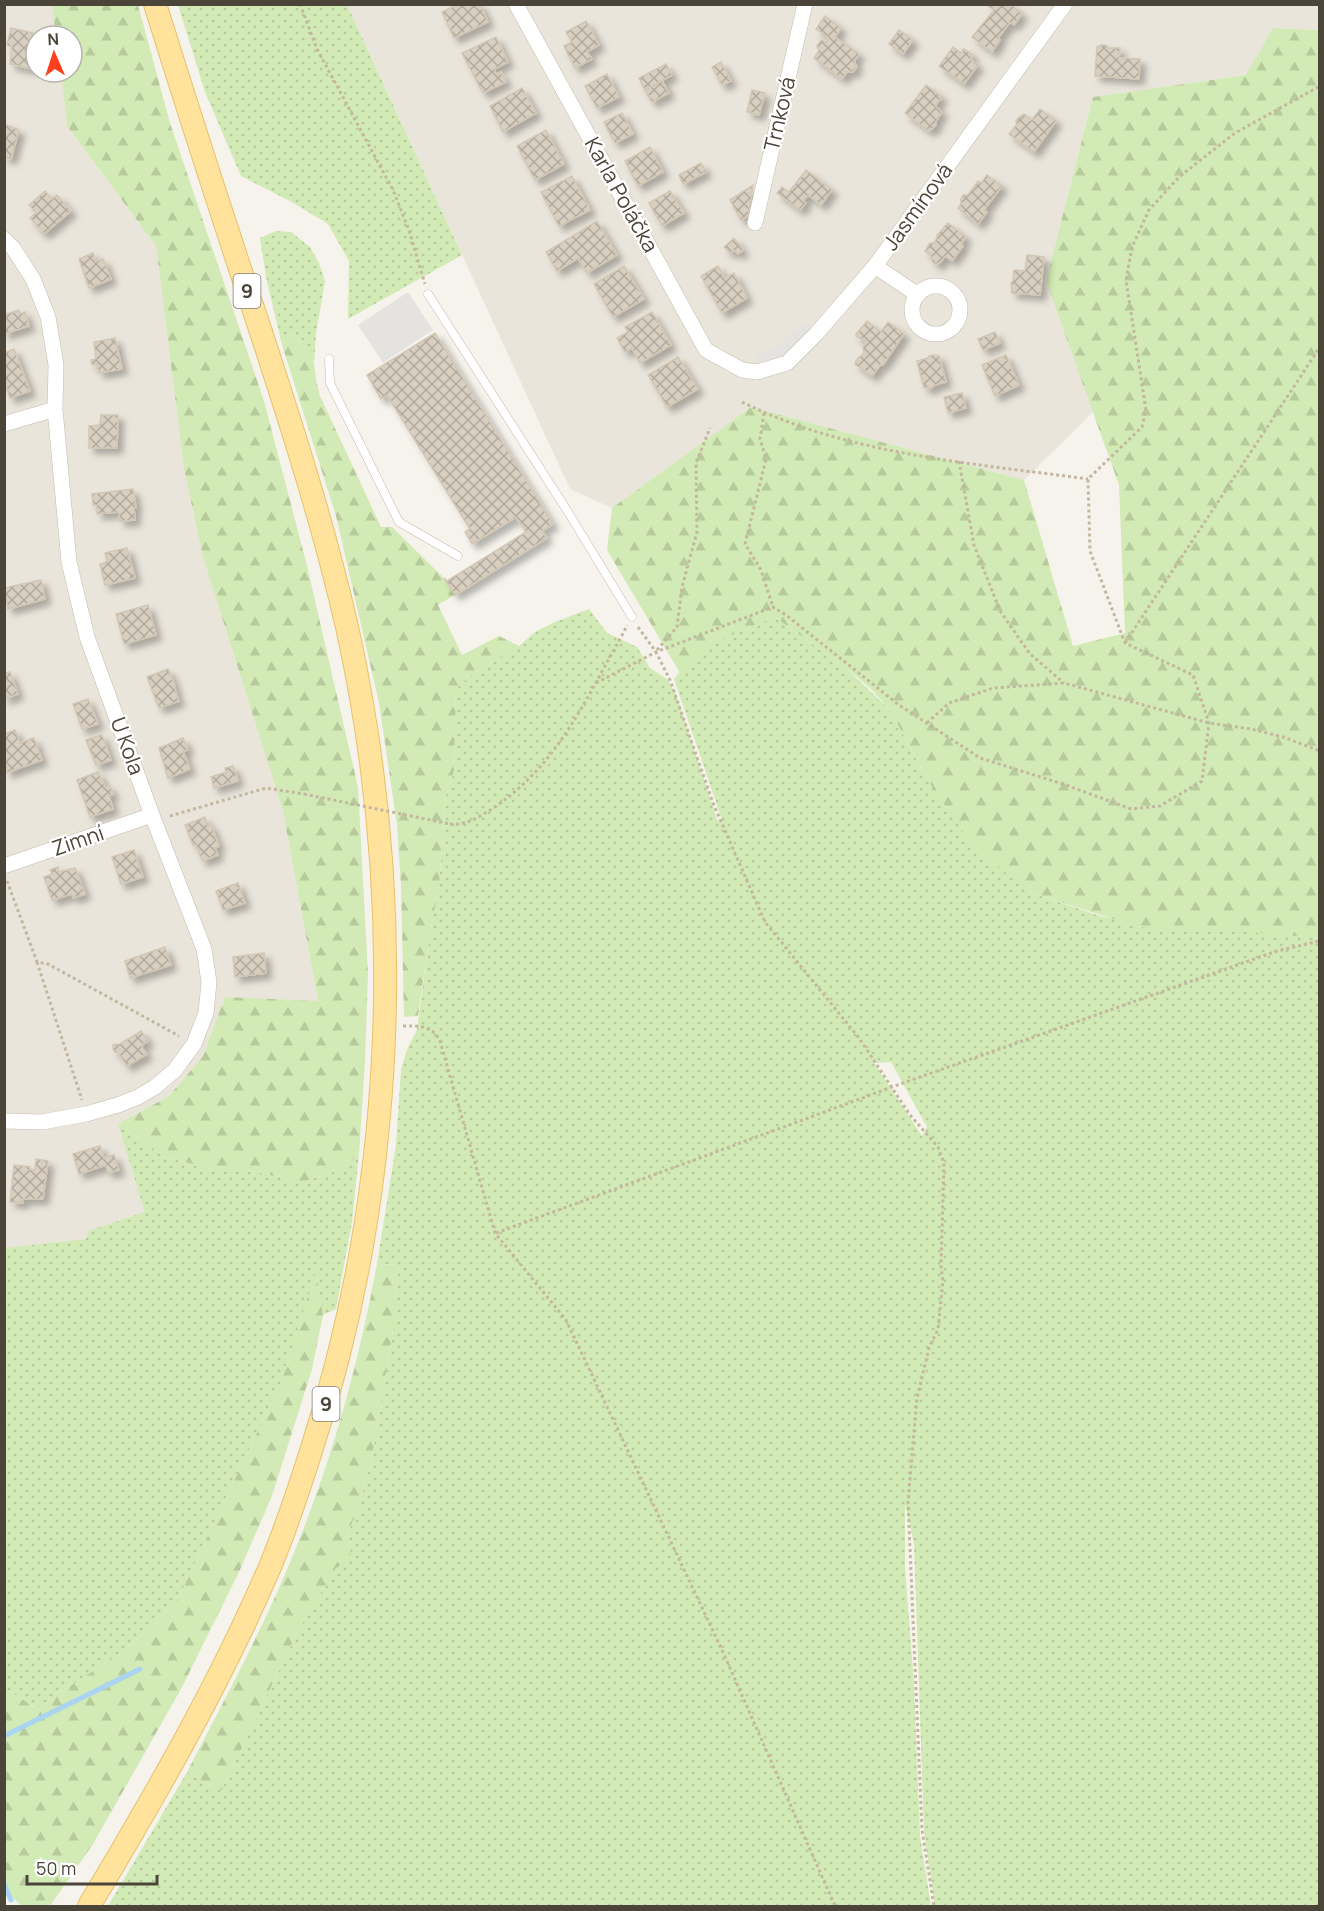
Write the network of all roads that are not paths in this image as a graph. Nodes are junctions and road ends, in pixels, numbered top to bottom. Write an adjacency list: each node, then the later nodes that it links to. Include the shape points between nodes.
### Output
1 (155, 4): 19 (main road, 9, via 292,429 346,625 378,819 385,924 384,1026 376,1145 362,1249 335,1371 297,1497 221,1674)
2 (516, 4): 11 (street, Karla Poláčka, via 706,350)
3 (805, 4): 5 (street, Trnková)
4 (1057, 8): 7 (street, Jasmínová)
5 (755, 223)
6 (4, 239): 12 (street, U Kola, via 33,279 48,317 56,365)
7 (875, 266): 9 (street); 11 (street, Jasmínová, via 787,363 757,372)
8 (428, 294): 15 (lane)
9 (918, 295)
10 (329, 358): 14 (lane, via 330,383 399,522)
11 (742, 370)
12 (55, 409): 13 (street); 16 (street, U Kola, via 69,562 87,637)
13 (4, 424)
14 (458, 556)
15 (632, 617)
16 (152, 815): 17 (street, Zimní); 18 (street, U Kola, via 204,949 209,982 206,1013 194,1044 175,1070 155,1087 128,1101 42,1122)
17 (4, 866)
18 (4, 1121)
19 (89, 1906)

